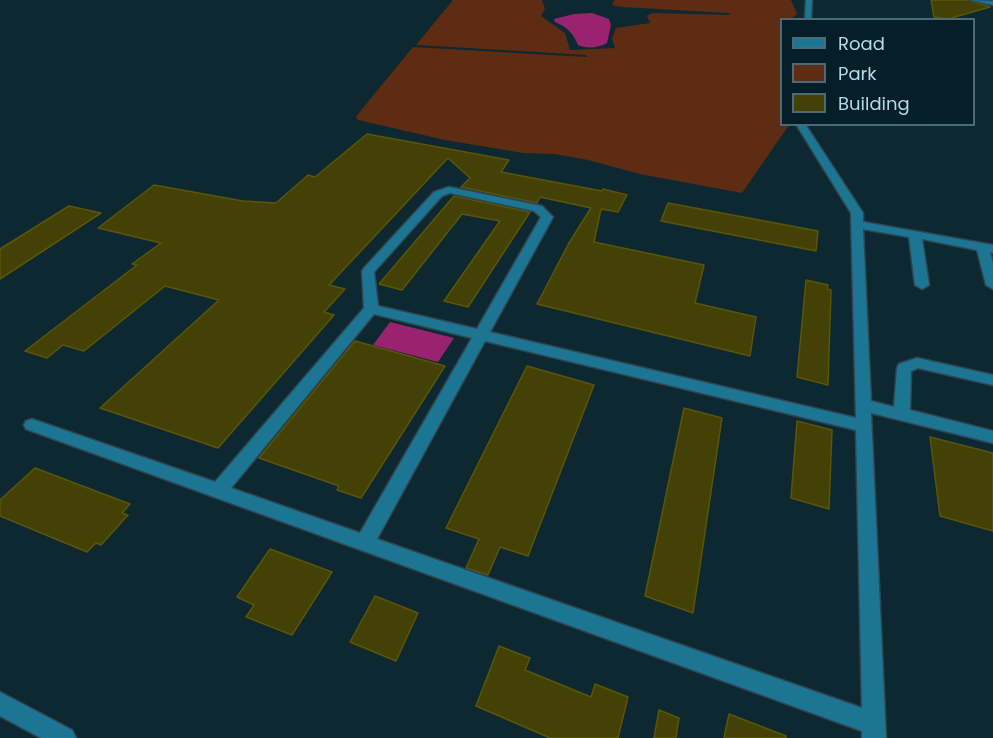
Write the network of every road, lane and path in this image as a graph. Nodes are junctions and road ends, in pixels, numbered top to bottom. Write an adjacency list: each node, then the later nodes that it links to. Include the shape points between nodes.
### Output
1 (809, 0): 4 (street)
2 (973, 0): 3 (street)
3 (993, 3)
4 (808, 18)
5 (801, 126): 6 (street, via 857,213)
6 (857, 224): 7 (street); 14 (street)
7 (915, 235): 8 (street); 9 (street)
8 (987, 248): 10 (street)
9 (922, 285)
10 (993, 285)
11 (371, 309): 12 (street); 12 (street, via 369,271 438,194 449,190 538,207 547,217); 19 (street)
12 (482, 337): 17 (street); 20 (street)
13 (993, 380): 15 (street, via 917,363 904,369)
14 (863, 405): 15 (street); 17 (street)
15 (902, 414): 18 (street)
16 (32, 425): 19 (street)
17 (864, 426): 22 (street)
18 (993, 437)
19 (218, 491): 20 (street)
20 (365, 543): 22 (street)
21 (0, 703): 23 (street)
22 (874, 731)
23 (64, 738)

